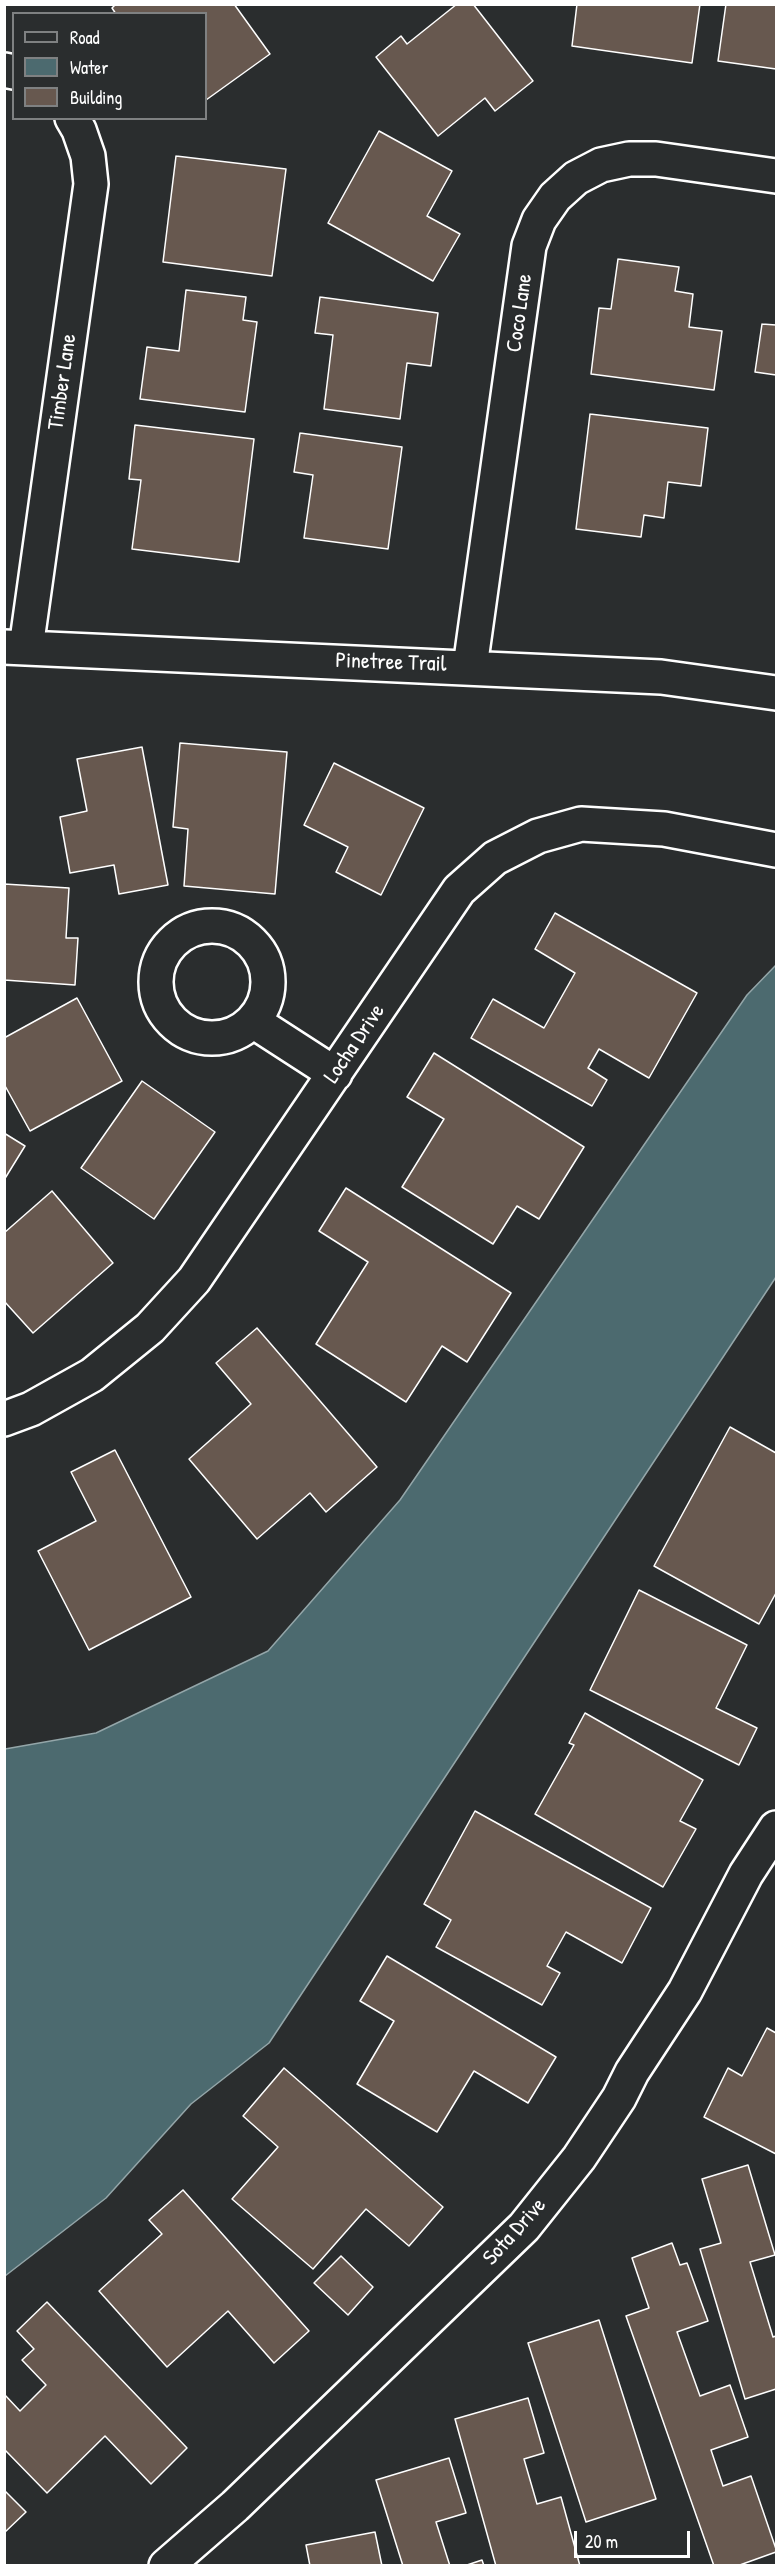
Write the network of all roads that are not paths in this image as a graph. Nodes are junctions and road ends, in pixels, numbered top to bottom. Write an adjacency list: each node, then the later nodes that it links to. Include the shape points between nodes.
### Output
1 (73, 120): 3 (street, Timber Lane, via 88,156 91,184)
2 (777, 176): 4 (street, Coco Lane, via 656,159 629,159 601,165 576,178 555,196 539,220 529,246)
3 (15, 648): 4 (street, Pinetree Trail)
4 (470, 667): 5 (street, Pinetree Trail, via 662,677)
5 (777, 693)
6 (777, 850): 8 (street, Locha Drive, via 664,829 581,824 538,836 495,858 459,890)
7 (253, 1021): 8 (street)
8 (335, 1074): 9 (street, Locha Drive, via 194,1280 150,1328 92,1376)
9 (4, 1419)
10 (777, 1828): 11 (street, Sota Drive, via 746,1874 685,1991 619,2098 579,2158 524,2227 235,2506)
11 (166, 2565)

